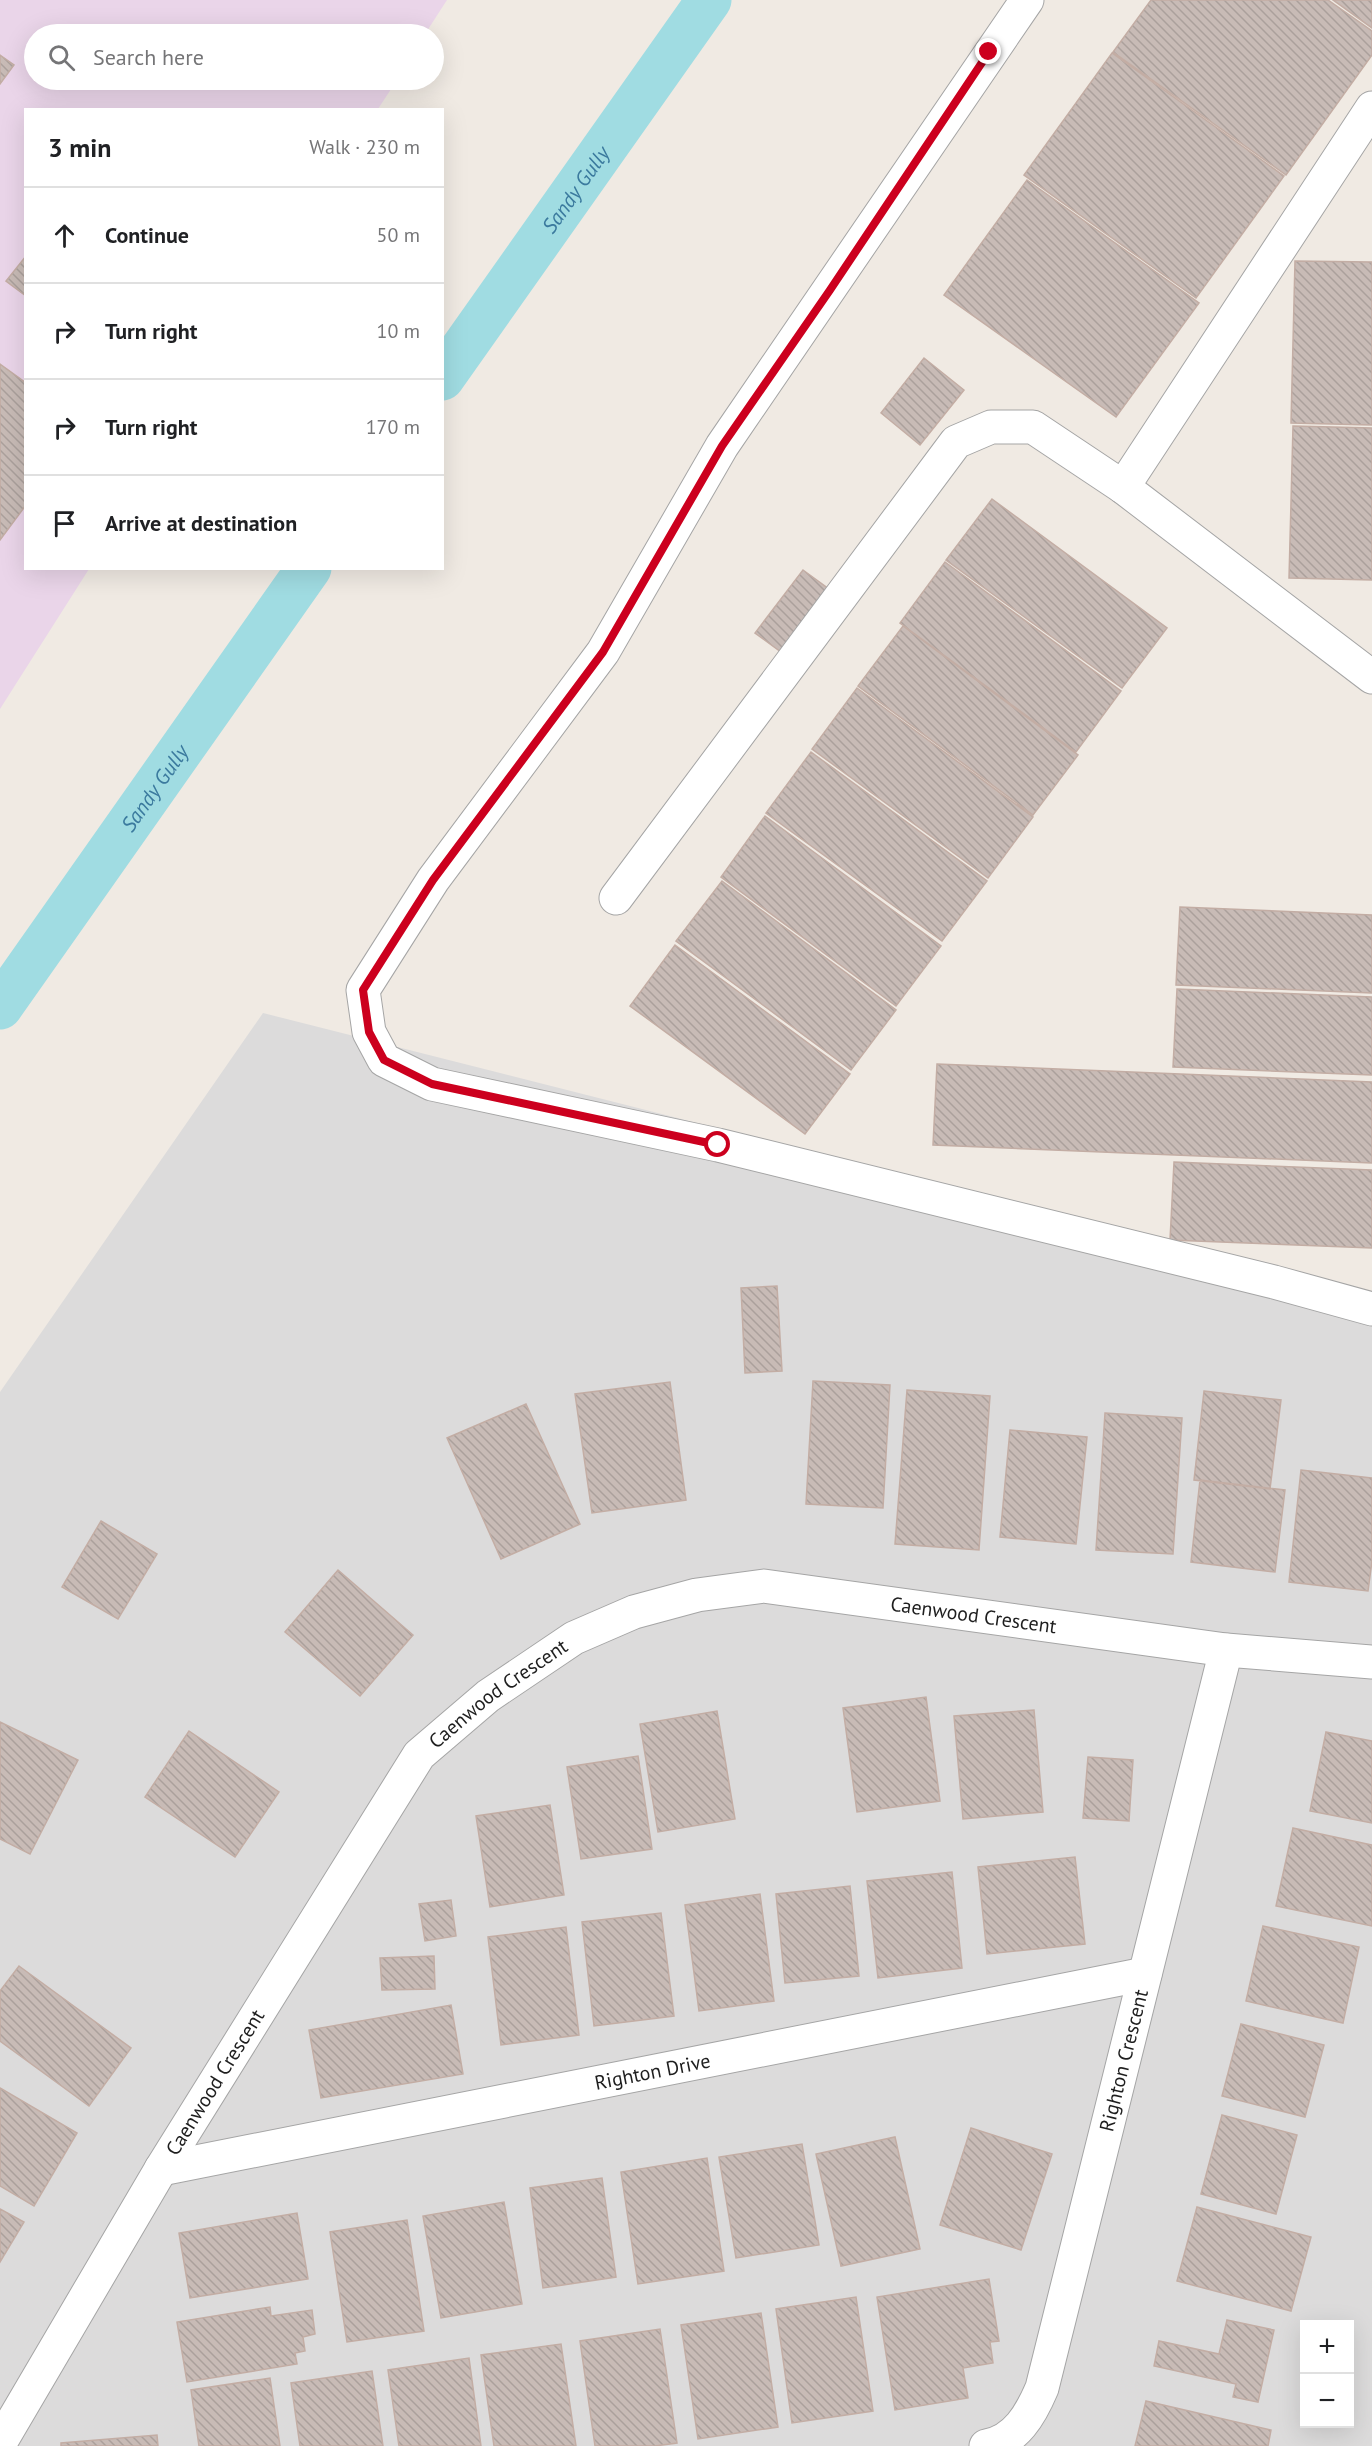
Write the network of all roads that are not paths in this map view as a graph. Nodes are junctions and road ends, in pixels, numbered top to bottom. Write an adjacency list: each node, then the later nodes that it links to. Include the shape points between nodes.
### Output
1 (1027, 0): 6 (street, via 722,446 603,652 433,880 363,990 369,1032 384,1060 432,1084 718,1145)
2 (1372, 108): 3 (street)
3 (1123, 487): 4 (street); 5 (street, via 1033,427 991,427 956,442)
4 (1372, 676)
5 (616, 898)
6 (1372, 1309)
7 (1226, 1650): 8 (street, Caenwood Crescent); 9 (street, Righton Crescent); 10 (street, Caenwood Crescent, via 764,1586 697,1595 634,1612 574,1638 488,1696 419,1755)
8 (1372, 1662)
9 (1144, 1974): 10 (street, Righton Drive); 12 (street, Righton Crescent, via 1042,2388 1030,2415 1015,2432)
10 (161, 2169): 11 (street, Caenwood Crescent)
11 (0, 2443)
12 (986, 2446)

